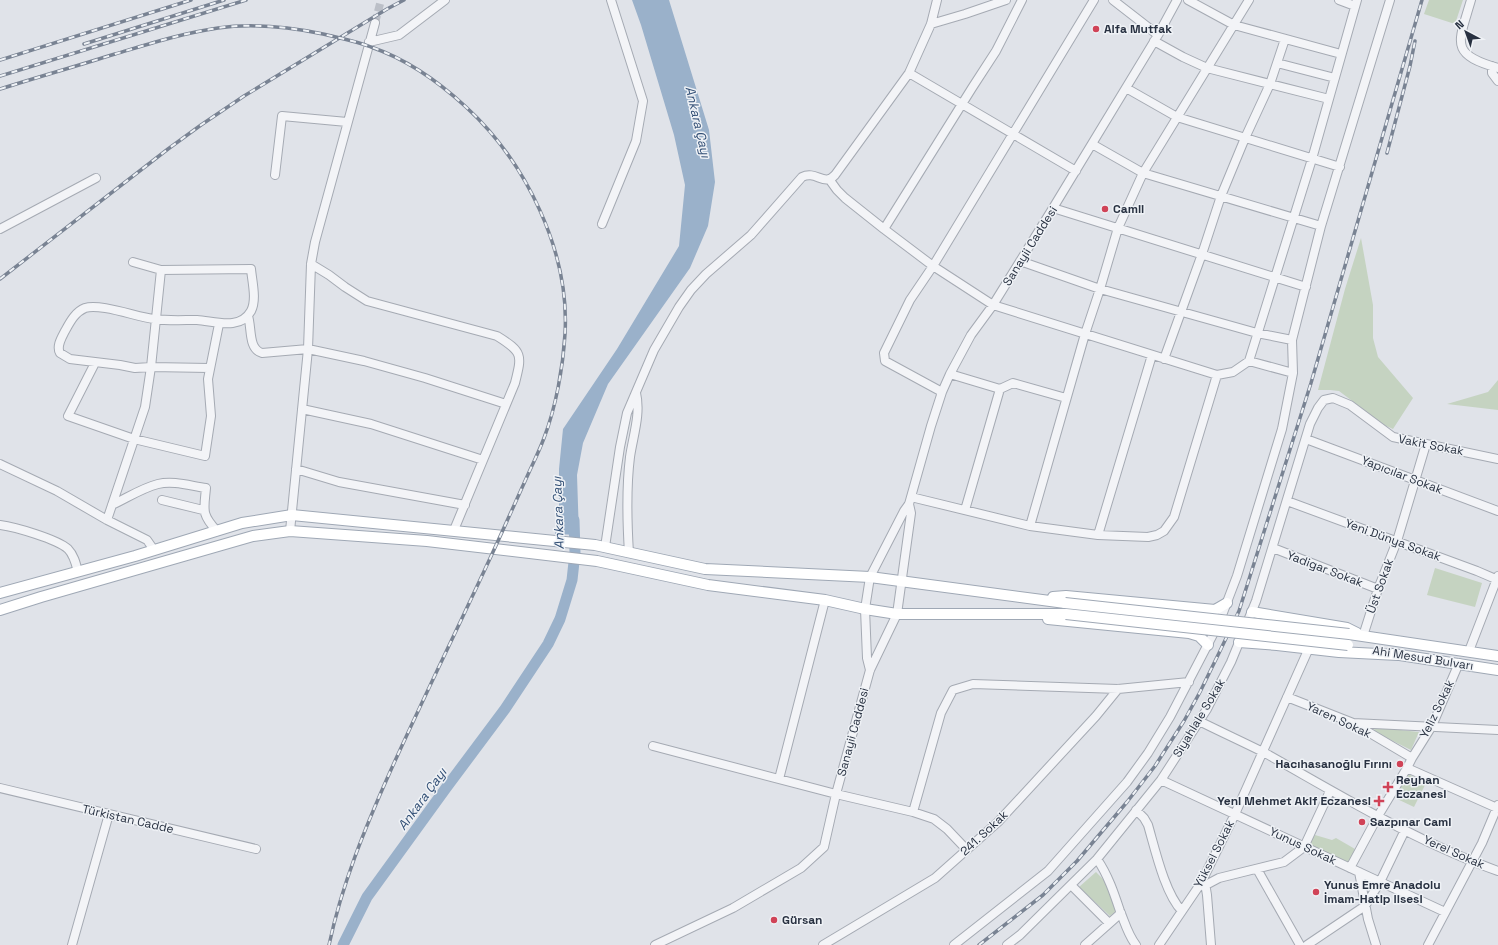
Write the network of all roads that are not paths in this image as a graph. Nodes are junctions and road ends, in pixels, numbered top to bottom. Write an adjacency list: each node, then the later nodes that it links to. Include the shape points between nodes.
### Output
1 (445, 0): 20 (street, via 399,35)
2 (611, 0): 47 (street, via 643,101 636,141)
3 (937, 0): 16 (street)
4 (1006, 0): 16 (street)
5 (1022, 0): 31 (street, via 996,51)
6 (1094, 0): 34 (street)
7 (1113, 0): 18 (street)
8 (1177, 0): 18 (street, Sanayii Caddesi)
9 (1188, 0): 17 (street)
10 (1249, 0): 17 (street)
11 (1339, 0): 14 (street)
12 (1390, 0): 38 (street)
13 (1471, 0): 23 (street, via 1460,43 1463,50 1473,59)
14 (1356, 3): 21 (street)
15 (375, 23): 20 (street)
16 (931, 24): 25 (street)
17 (1234, 25): 19 (street); 24 (street)
18 (1156, 38): 24 (street, via 1183,57); 29 (street, Sanayii Caddesi)
19 (1285, 39): 21 (street); 22 (street)
20 (370, 42): 33 (street)
21 (1341, 54): 26 (street)
22 (1277, 63): 26 (street); 28 (street)
23 (1495, 67): 27 (street, via 1492,73)
24 (1207, 68): 28 (street); 32 (street)
25 (909, 73): 31 (street); 43 (street)
26 (1334, 78): 30 (street)
27 (1498, 81)
28 (1270, 84): 30 (street); 35 (street)
29 (1126, 88): 32 (street); 36 (street, Sanayii Caddesi)
30 (1329, 99): 37 (street)
31 (962, 104): 34 (street); 51 (street)
32 (1177, 117): 35 (street); 40 (street)
33 (347, 122): 41 (street, via 282,116); 55 (street)
34 (1012, 134): 39 (street); 56 (street)
35 (1245, 138): 37 (street); 44 (street)
36 (1092, 144): 39 (street, Sanayii Caddesi); 40 (street)
37 (1312, 159): 38 (street); 46 (street)
38 (1340, 167): 48 (street)
39 (1076, 171): 45 (street, Sanayii Caddesi)
40 (1143, 173): 44 (street); 49 (street)
41 (275, 175)
42 (96, 178): 50 (street)
43 (829, 180): 51 (street, via 845,198); 81 (street, via 812,175 802,178 751,236 698,282 682,303 654,350)
44 (1221, 196): 46 (street); 52 (street)
45 (1053, 208): 49 (street); 53 (street, Sanayii Caddesi)
46 (1293, 218): 48 (street); 58 (street)
47 (602, 224)
48 (1321, 226): 59 (street)
49 (1118, 228): 52 (street); 60 (street)
50 (0, 229)
51 (884, 229): 56 (street)
52 (1202, 254): 58 (street); 62 (street)
53 (1020, 261): 60 (street); 61 (street, Sanayii Caddesi)
54 (133, 262): 57 (street)
55 (311, 264): 69 (street); 83 (street, via 367,301 497,336 505,341 518,353 520,362)
56 (933, 266): 61 (street); 80 (street, via 910,300 884,353 885,361)
57 (161, 270): 63 (street, via 251,269 253,304); 64 (street)
58 (1276, 277): 59 (street); 66 (street)
59 (1306, 286): 68 (street)
60 (1100, 289): 62 (street); 67 (street)
61 (993, 305): 67 (street); 77 (street, Sanayii Caddesi, via 971,335)
62 (1182, 311): 66 (street); 71 (street)
63 (248, 316): 65 (street, via 235,323); 69 (street, via 252,343 259,352)
64 (155, 319): 65 (street); 73 (street, via 97,307 86,308 77,313 60,341 59,352 70,359); 74 (street)
65 (219, 324): 75 (street)
66 (1257, 332): 68 (street); 72 (street)
67 (1085, 334): 70 (street); 82 (street)
68 (1292, 340): 76 (street)
69 (308, 349): 83 (street, via 364,361); 84 (street)
70 (1152, 355): 71 (street); 108 (street)
71 (1164, 359): 78 (street)
72 (1249, 361): 76 (street); 78 (street, via 1233,372)
73 (95, 362): 74 (street, via 135,368); 85 (street, via 68,416)
74 (151, 367): 75 (street); 85 (street, via 145,407)
75 (209, 368): 85 (street, via 211,416 205,456)
76 (1293, 373): 122 (street, via 1282,429)
77 (950, 374): 79 (street); 80 (street, Sanayii Caddesi)
78 (1217, 375): 108 (street, via 1170,524 1164,531 1148,537)
79 (1000, 389): 82 (street, via 1013,383); 99 (street)
80 (942, 392): 94 (street, Sanayii Caddesi)
81 (636, 393): 110 (street, via 627,413); 113 (street, via 638,408 630,458 628,499)
82 (1066, 398): 104 (street)
83 (506, 404): 89 (street)
84 (302, 409): 89 (street, via 371,424); 91 (street)
85 (134, 439): 96 (street)
86 (1306, 439): 87 (street, Vakit Sokak, via 1318,408 1324,400 1333,398 1350,405 1393,437); 92 (street, Yapıcılar Sokak); 95 (street, Siyahlale Sokak)
87 (1426, 444): 88 (street, Vakit Sokak); 92 (street, Üst Sokak)
88 (1498, 459)
89 (483, 460): 97 (street)
90 (0, 464): 102 (street, via 57,491)
91 (296, 469): 97 (street, via 339,482); 101 (street)
92 (1415, 480): 100 (street, Yapıcılar Sokak); 109 (street, Üst Sokak)
93 (162, 500): 98 (street)
94 (910, 500): 99 (street); 115 (street, Sanayii Caddesi); 117 (street, Sanayii Caddesi, via 911,513)
95 (1287, 501): 109 (street, Yeni Dünya Sokak); 111 (street, Siyahlale Sokak)
96 (112, 505): 98 (street, via 158,484 170,483 206,488); 102 (street)
97 (465, 505): 105 (street)
98 (203, 510): 106 (street)
99 (965, 510): 104 (street)
100 (1498, 511)
101 (292, 515): 105 (main road); 106 (main road, via 242,523); 107 (street)
102 (107, 520): 112 (street, via 147,540)
103 (0, 524): 114 (street, via 20,528 62,545 72,555)
104 (1030, 526): 108 (street)
105 (454, 530): 110 (main road)
106 (217, 531): 112 (main road)
107 (290, 531): 121 (main road, via 427,541 597,560 708,586); 125 (main road, via 253,536)
108 (1098, 535)
109 (1397, 541): 116 (street, Yeni Dünya Sokak); 118 (street, Üst Sokak)
110 (600, 546): 113 (main road)
111 (1273, 548): 118 (street, Yadigar Sokak); 126 (street, Siyahlale Sokak)
112 (154, 550): 114 (main road)
113 (629, 553): 115 (main road, via 704,569)
114 (78, 572): 119 (main road)
115 (870, 577): 117 (main road); 124 (street, Sanayii Caddesi)
116 (1498, 579): 137 (street)
117 (902, 581): 120 (main road); 128 (street, Sanayii Caddesi)
118 (1378, 589): 131 (street, Üst Sokak)
119 (0, 593)
120 (1026, 598): 123 (main road, via 1066,596); 132 (main road, bridge)
121 (825, 600): 124 (main road); 154 (street)
122 (1227, 603): 123 (main road, via 1215,610); 134 (street)
123 (1183, 607): 130 (main road, via 1198,615 1203,622 1200,632)
124 (865, 609): 128 (main road); 141 (street, Sanayii Caddesi, via 867,658)
125 (0, 610)
126 (1252, 612): 129 (main road); 133 (street, Siyahlale Sokak)
127 (1026, 613): 128 (main road); 130 (main road, via 1051,620); 132 (main road, bridge, via 1066,614)
128 (897, 614): 141 (street, Sanayii Caddesi)
129 (1280, 617): 131 (main road, via 1347,628); 135 (main road, via 1267,620 1264,629 1266,638)
130 (1188, 633): 134 (main road, via 1199,636)
131 (1363, 636): 132 (main road, Ahi Mesud Bulvarı); 137 (main road, Ahi Mesud Bulvarı)
132 (1349, 640): 138 (main road, Ahi Mesud Bulvarı)
133 (1239, 642): 135 (main road); 146 (street, Siyahlale Sokak)
134 (1208, 645): 143 (street)
135 (1276, 645): 136 (main road)
136 (1310, 648): 138 (main road); 145 (street, Yüksel Sokak)
137 (1469, 651): 139 (main road, Ahi Mesud Bulvarı)
138 (1398, 655): 140 (main road, Ahi Mesud Bulvarı)
139 (1498, 656)
140 (1459, 663): 142 (main road, Ahi Mesud Bulvarı); 148 (street, Yeliz Sokak)
141 (870, 670): 158 (street, Sanayii Caddesi)
142 (1498, 670)
143 (1189, 682): 144 (street); 186 (street, via 1148,753 1054,865)
144 (1118, 688): 161 (street, via 973,684 953,690 941,713); 168 (street, 241. Sokak, via 1096,716 998,822)
145 (1287, 697): 147 (street, Yaren Sokak); 151 (street, Yüksel Sokak)
146 (1199, 721): 151 (street, Yerel Sokak); 155 (street, Siyahlale Sokak)
147 (1353, 724): 148 (street); 152 (street, Yaren Sokak)
148 (1432, 726): 149 (street); 152 (street, Yeliz Sokak)
149 (1498, 730)
150 (653, 746): 154 (street)
151 (1263, 752): 157 (street, Yerel Sokak); 163 (street, Yüksel Sokak)
152 (1412, 758): 153 (street, Yeliz Sokak)
153 (1408, 768): 159 (street); 164 (street, Yeliz Sokak)
154 (779, 780): 158 (street)
155 (1160, 780): 160 (street, Siyahlale Sokak); 163 (street, Yunus Sokak)
156 (0, 788): 162 (street, Türkistan Cadde)
157 (1330, 791): 164 (street, Yerel Sokak); 166 (street)
158 (836, 794): 161 (street); 184 (street, Sanayii Caddesi, via 824,847 801,868 732,908)
159 (1497, 806): 170 (street)
160 (1136, 810): 169 (street, Siyahlale Sokak); 179 (street, via 1148,825 1172,899)
161 (913, 812): 168 (street, via 934,819 947,828)
162 (109, 814): 167 (street, Türkistan Cadde); 183 (street)
163 (1235, 814): 166 (street, Yunus Sokak); 176 (street, Yüksel Sokak)
164 (1378, 816): 165 (street, Yerel Sokak); 171 (street, Yeliz Sokak)
165 (1405, 830): 170 (street, Yerel Sokak); 175 (street)
166 (1304, 847): 171 (street, Yunus Sokak); 172 (street, via 1284,862)
167 (256, 849)
168 (967, 850): 185 (street, 241. Sokak, via 935,878)
169 (1097, 859): 177 (street, Siyahlale Sokak); 181 (street, via 1113,888)
170 (1472, 862): 173 (street, Yerel Sokak); 180 (street)
171 (1350, 868): 174 (street, Yunus Sokak)
172 (1257, 869): 176 (street); 192 (street)
173 (1498, 871)
174 (1359, 872): 175 (street, Yunus Sokak); 178 (street)
175 (1380, 882): 178 (street); 180 (street, Yunus Sokak)
176 (1202, 884): 179 (street, Yüksel Sokak); 191 (street, via 1207,895)
177 (1071, 885): 182 (street); 187 (street, Siyahlale Sokak)
178 (1365, 906): 193 (street); 194 (street)
179 (1182, 910): 190 (street, Yüksel Sokak)
180 (1445, 912): 195 (street)
181 (1121, 913): 182 (street); 189 (street)
182 (1109, 923): 188 (street)
183 (72, 945)
184 (655, 945)
185 (823, 945)
186 (954, 945)
187 (1007, 945)
188 (1085, 945)
189 (1136, 945)
190 (1159, 945)
191 (1211, 945)
192 (1300, 945)
193 (1307, 945)
194 (1376, 945)
195 (1428, 945)

